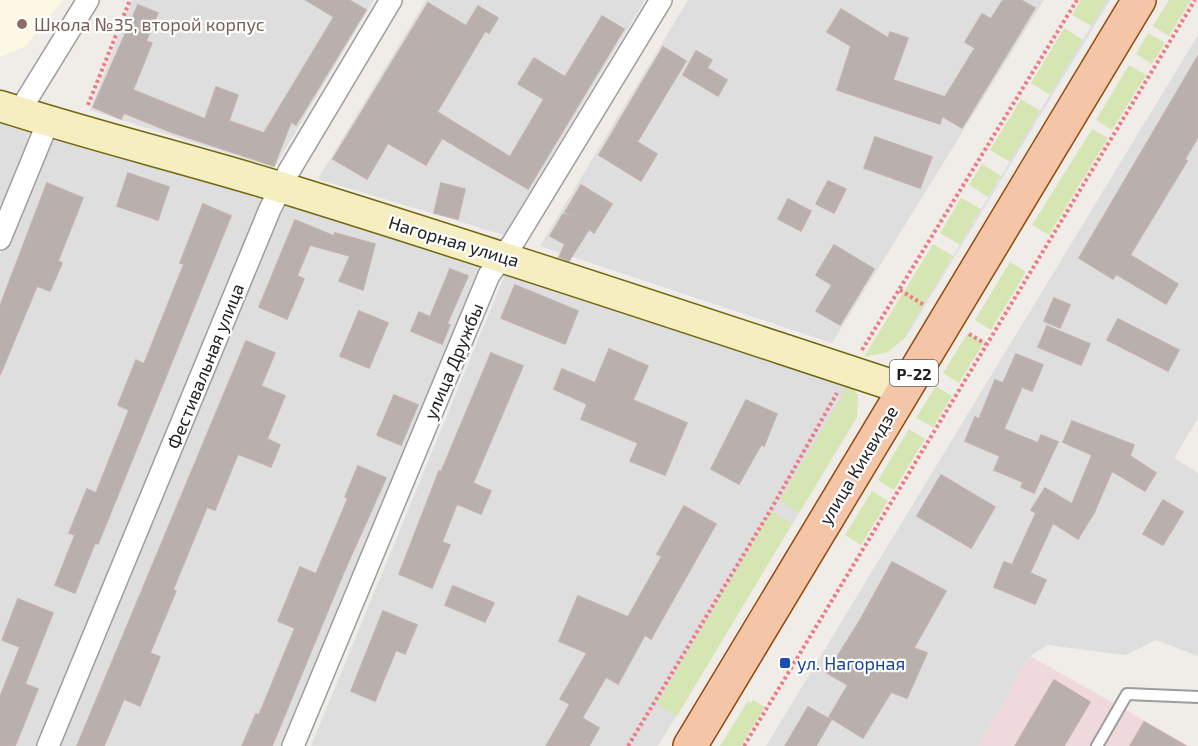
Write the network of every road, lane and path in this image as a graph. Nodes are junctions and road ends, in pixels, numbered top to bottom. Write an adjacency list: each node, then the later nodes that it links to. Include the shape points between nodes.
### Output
1 (88, 0): 7 (street)
2 (130, 0): 8 (path)
3 (391, 0): 10 (street, Фестивальная улица)
4 (661, 0): 12 (street, улица Дружбы)
5 (1139, 0): 17 (main road, улица Киквидзе / Р-22)
6 (1195, 0): 16 (path)
7 (9, 109): 9 (street, Нагорная улица)
8 (86, 112)
9 (48, 122): 10 (street, Нагорная улица); 11 (street)
10 (280, 187): 12 (street, Нагорная улица); 19 (street, Фестивальная улица)
11 (0, 239)
12 (503, 256): 17 (street, Нагорная улица); 20 (street, улица Дружбы, via 489,275)
13 (900, 290): 14 (path)
14 (924, 305)
15 (967, 332): 16 (path)
16 (986, 345): 22 (path)
17 (904, 389): 21 (main road, улица Киквидзе / Р-22)
18 (1198, 697): 23 (lane, via 1127,694)
19 (48, 746)
20 (293, 746)
21 (690, 746)
22 (744, 746)
23 (1097, 746)

